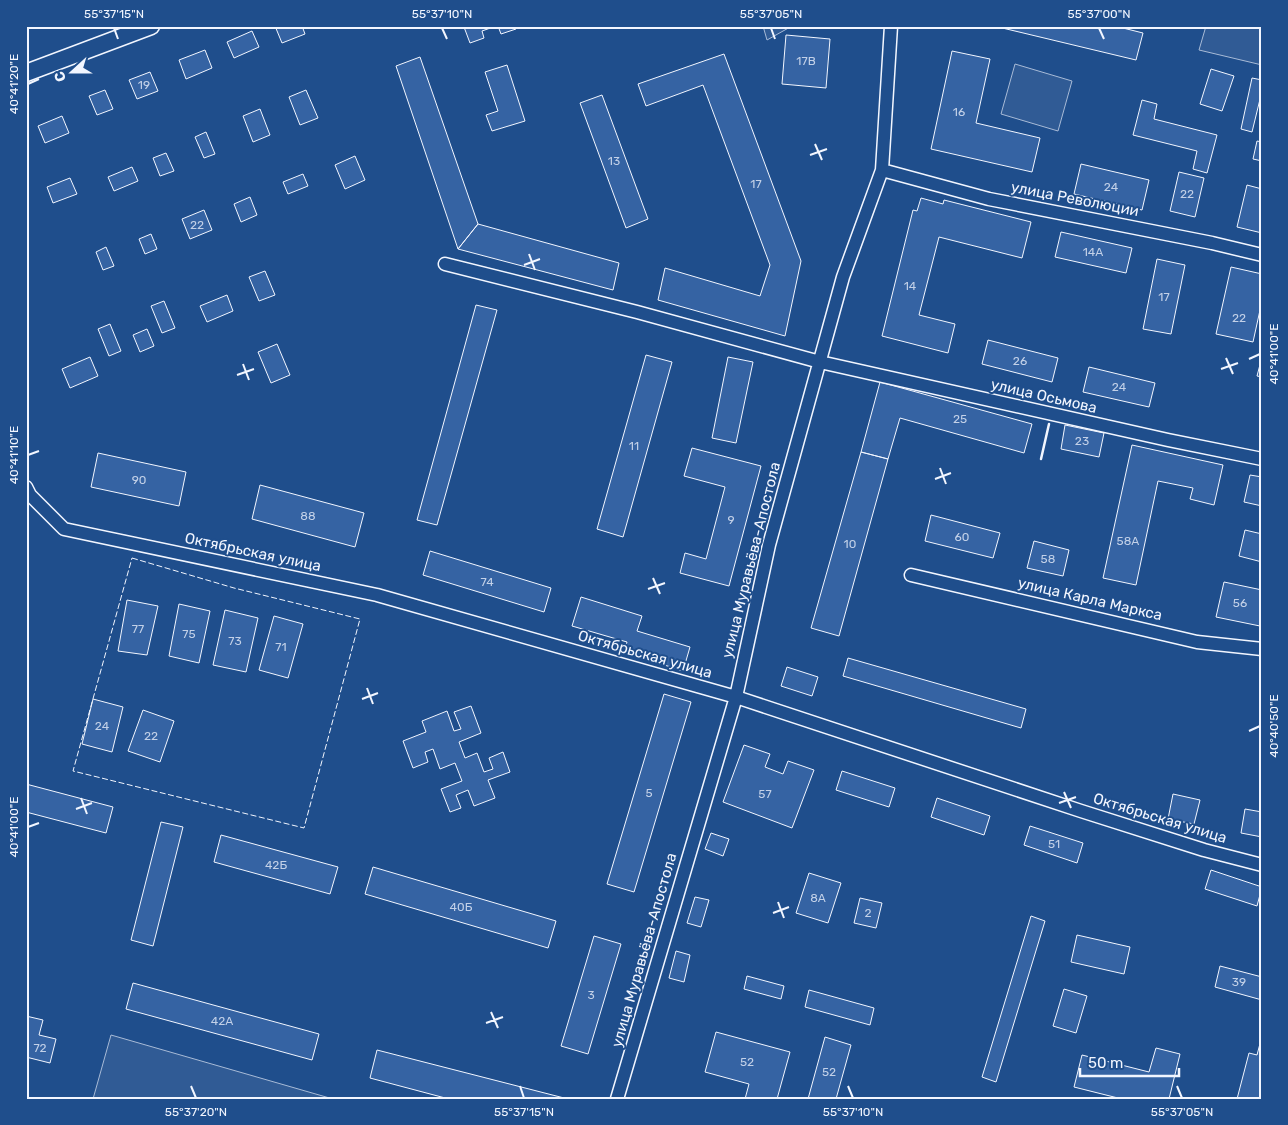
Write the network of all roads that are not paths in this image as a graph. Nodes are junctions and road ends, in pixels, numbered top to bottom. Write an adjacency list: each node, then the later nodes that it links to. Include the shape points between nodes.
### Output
1 (151, 26): 3 (main road)
2 (891, 26): 4 (street, улица Муравьёва-Апостола)
3 (26, 73)
4 (882, 170): 5 (street, улица Революции, via 989,199); 7 (street, улица Муравьёва-Апостола, via 843,277)
5 (1262, 255)
6 (445, 264): 7 (street, улица Осьмова)
7 (820, 362): 8 (street, улица Осьмова); 12 (street, улица Муравьёва-Апостола, via 769,545)
8 (1262, 458)
9 (26, 487): 12 (street, Октябрьская улица, via 30,495 64,528 377,594)
10 (911, 575): 11 (street, улица Карла Маркса, via 1197,642)
11 (1262, 649)
12 (736, 696): 13 (street, Октябрьская улица, via 1110,820 1204,850); 14 (street, улица Муравьёва-Апостола)
13 (1262, 864)
14 (617, 1099)

